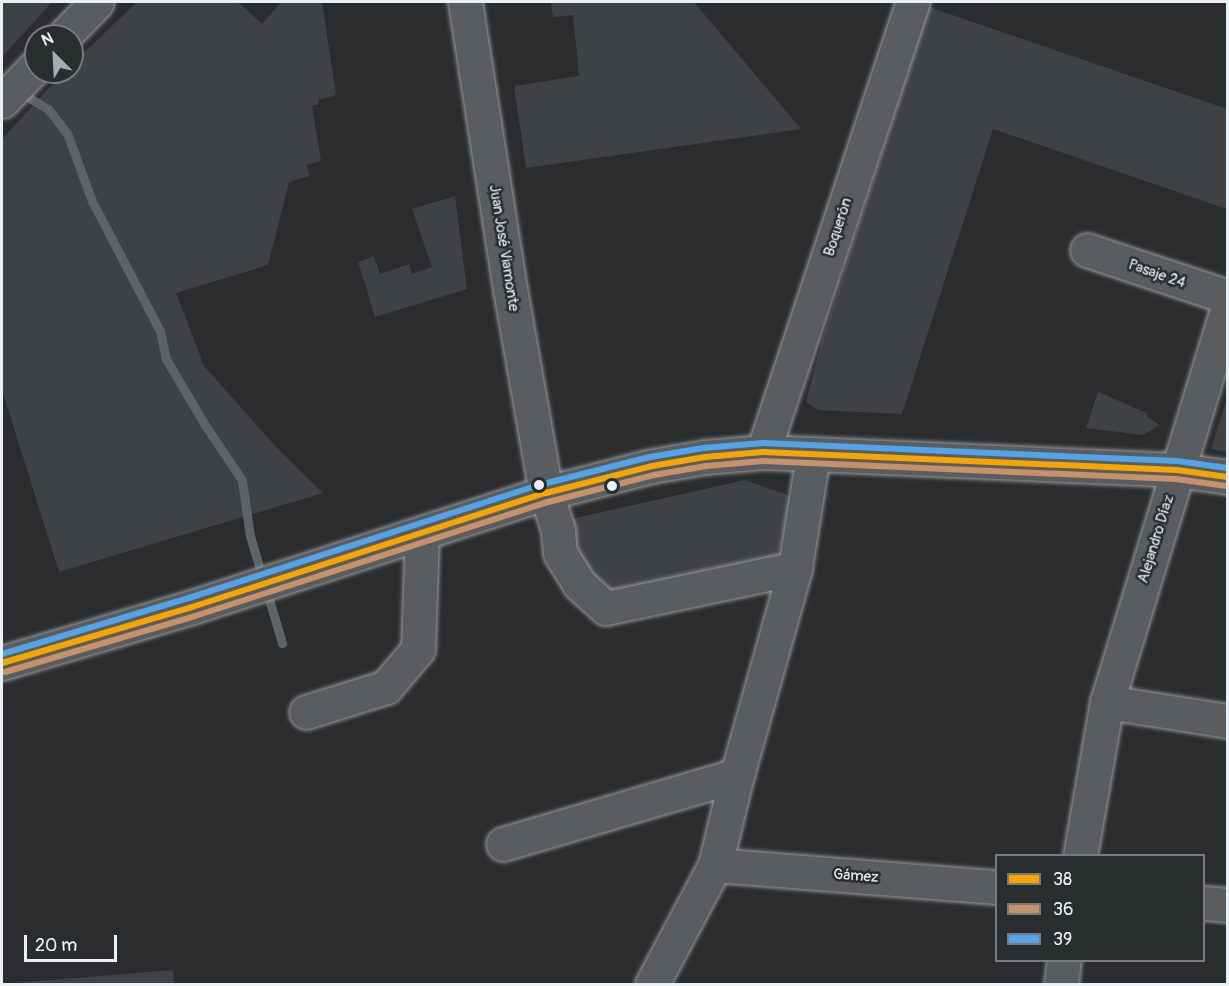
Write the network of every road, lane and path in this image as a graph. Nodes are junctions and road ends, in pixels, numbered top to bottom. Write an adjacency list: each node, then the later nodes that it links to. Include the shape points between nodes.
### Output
1 (97, 2): 4 (street)
2 (465, 2): 14 (street, Juan José Viamonte)
3 (913, 2): 10 (street, Boquerón)
4 (76, 24)
5 (24, 78): 6 (street)
6 (2, 101)
7 (1087, 250): 8 (street, Pasaje 24)
8 (1227, 297)
9 (1227, 308): 12 (street, Alejandro Díaz)
10 (763, 452): 11 (street); 14 (street, via 652,466)
11 (813, 454): 12 (street); 16 (street)
12 (1177, 470): 13 (street); 18 (street, Alejandro Díaz)
13 (1227, 477)
14 (546, 493): 15 (street); 16 (street, Juan José Viamonte, via 558,531 560,553 579,584 606,608)
15 (422, 534): 17 (street); 19 (street, via 418,649 386,687)
16 (795, 568): 21 (street)
17 (2, 663)
18 (1107, 702): 20 (street); 23 (street, Alejandro Díaz)
19 (306, 712)
20 (1227, 721)
21 (737, 775): 22 (street); 24 (street)
22 (503, 844)
23 (1080, 854)
24 (716, 865): 25 (street, Gámez); 29 (street)
25 (995, 887)
26 (1205, 903): 27 (street)
27 (1227, 905)
28 (1064, 962): 30 (street)
29 (652, 984)
30 (1061, 984)

